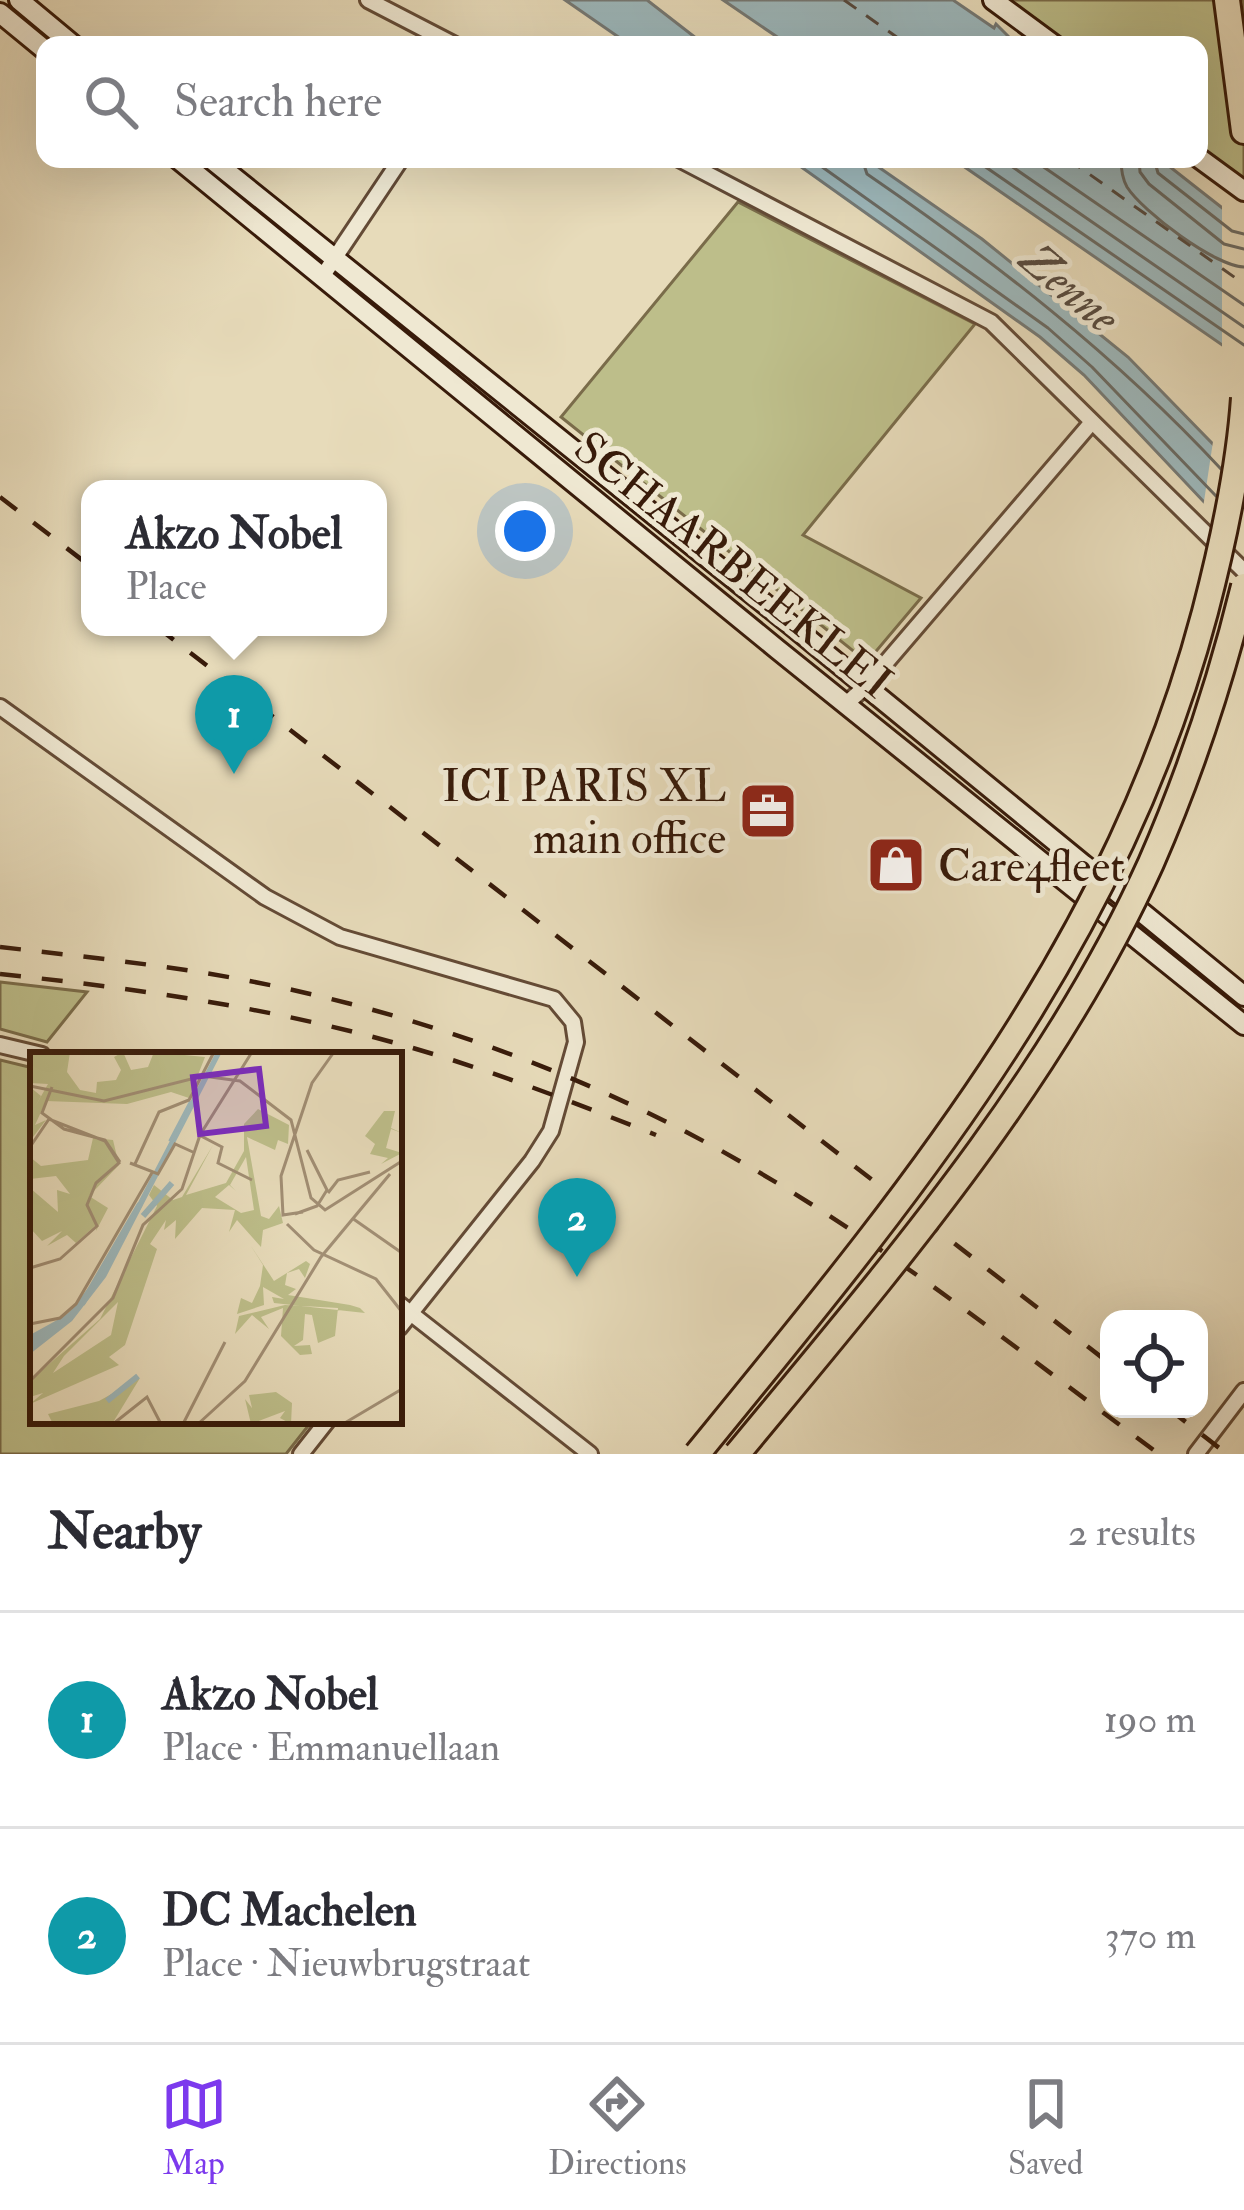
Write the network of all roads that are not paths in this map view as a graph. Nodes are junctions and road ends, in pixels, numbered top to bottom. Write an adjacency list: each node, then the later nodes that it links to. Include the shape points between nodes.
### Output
1 (19, 0): 6 (main road)
2 (368, 0): 7 (street)
3 (993, 0): 8 (main road)
4 (1227, 0): 10 (highway)
5 (0, 13): 9 (main road)
6 (63, 36)
7 (438, 36)
8 (1042, 36)
9 (36, 43)
10 (1244, 131)
11 (1208, 165): 16 (main road)
12 (190, 168): 17 (main road, SCHAARBEEKLEI)
13 (221, 168): 17 (main road, SCHAARBEEKLEI)
14 (395, 168): 17 (street)
15 (696, 168): 19 (street, via 992,322)
16 (1244, 191)
17 (327, 268): 22 (main road, SCHAARBEEKLEI); 23 (main road, SCHAARBEEKLEI)
18 (1244, 398): 34 (highway, bridge, via 1221,551 1194,654 1137,812 1084,922 951,1132)
19 (1092, 422): 20 (street); 22 (street)
20 (1244, 572)
21 (1244, 586): 35 (highway, bridge, via 1170,818 1072,1009 936,1207)
22 (866, 686): 23 (street); 25 (main road, SCHAARBEEKLEI)
23 (845, 705): 26 (main road, SCHAARBEEKLEI)
24 (0, 707): 29 (street, via 265,897 340,938 554,999 573,1022 574,1057 551,1131)
25 (1244, 996)
26 (1244, 1024)
27 (0, 1045): 28 (street)
28 (30, 1052)
29 (405, 1308): 33 (street)
30 (1244, 1391): 36 (street)
31 (325, 1424): 32 (street)
32 (302, 1454)
33 (590, 1454)
34 (697, 1454)
35 (737, 1454)
36 (1196, 1454)

